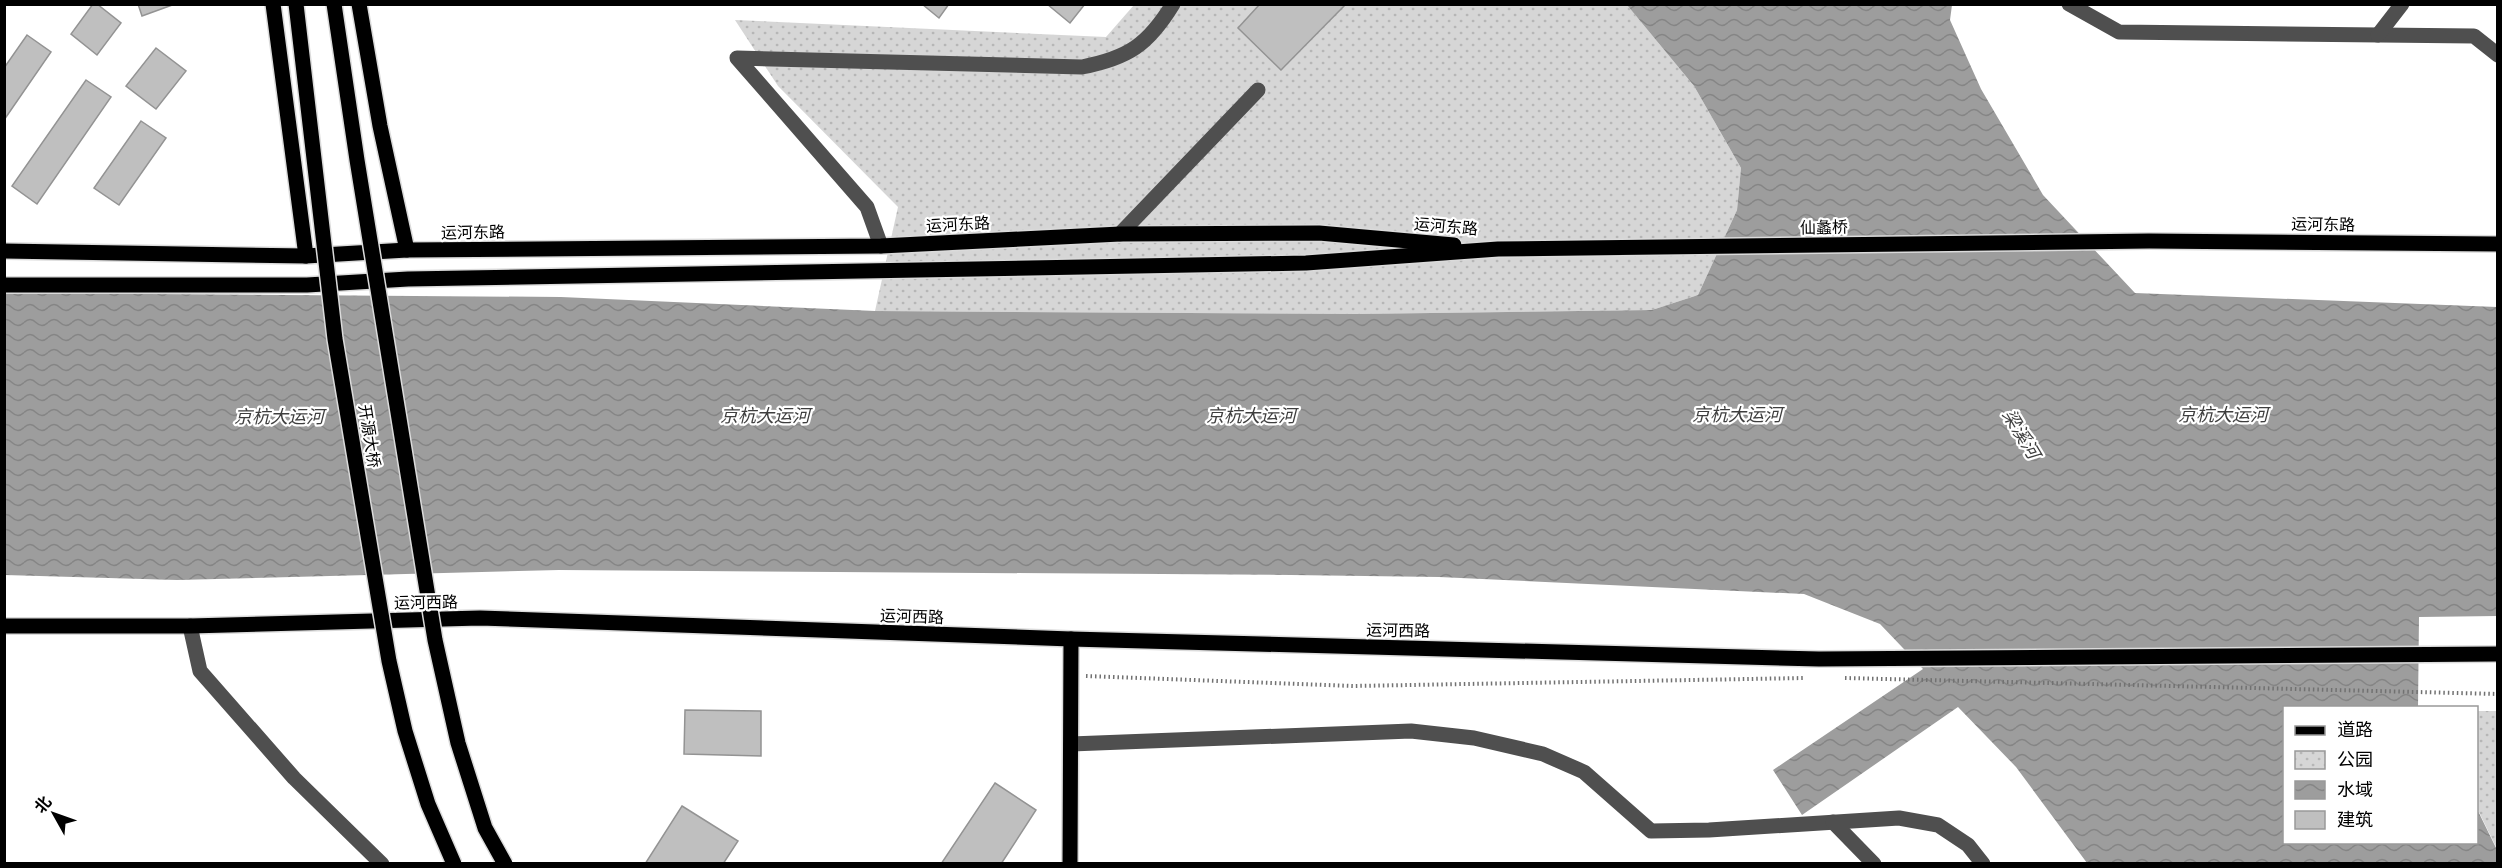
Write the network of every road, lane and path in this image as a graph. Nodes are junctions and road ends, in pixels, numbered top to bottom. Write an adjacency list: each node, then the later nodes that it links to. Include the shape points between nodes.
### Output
1 (273, 4): 18 (main road)
2 (296, 4): 31 (main road, 开源大桥, bridge, via 335,339 389,661 428,804)
3 (334, 4): 32 (main road, bridge, via 435,640 461,754 485,828)
4 (359, 4): 16 (main road, via 380,126)
5 (1173, 4): 14 (street, via 1160,25 1140,45 1112,61 1082,68 737,58 867,207)
6 (2069, 4): 8 (street, via 2119,32)
7 (2402, 4): 8 (street)
8 (2378, 35): 9 (street, via 2474,36)
9 (2498, 55)
10 (1258, 90): 11 (street)
11 (1120, 234): 14 (main road, 运河东路); 15 (main road, 运河东路, via 1319,233)
12 (2149, 241): 13 (main road, 运河东路); 15 (main road, 仙蠡桥)
13 (2498, 244)
14 (881, 246): 16 (main road, 运河东路)
15 (1498, 249): 19 (main road, 运河东路, via 1283,263 408,279 307,285)
16 (408, 250): 18 (main road, 运河东路)
17 (4, 251): 18 (main road, 运河东路)
18 (306, 256)
19 (4, 285)
20 (4, 626): 21 (main road, 运河西路)
21 (190, 626): 22 (main road, 运河西路, via 480,618); 30 (street, via 200,672 294,778)
22 (1071, 639): 23 (main road, 运河西路, via 1819,659); 24 (main road)
23 (2497, 654)
24 (1071, 676): 25 (path, via 1353,686); 28 (main road)
25 (1808, 678)
26 (1844, 678): 27 (path)
27 (2498, 694)
28 (1071, 744): 29 (street, via 1411,731 1474,738 1543,754 1584,772 1651,831); 33 (main road)
29 (1833, 822): 34 (street); 35 (street, via 1899,818 1938,825 1968,845)
30 (382, 864)
31 (454, 864)
32 (505, 864)
33 (1071, 864)
34 (1874, 864)
35 (1983, 864)

